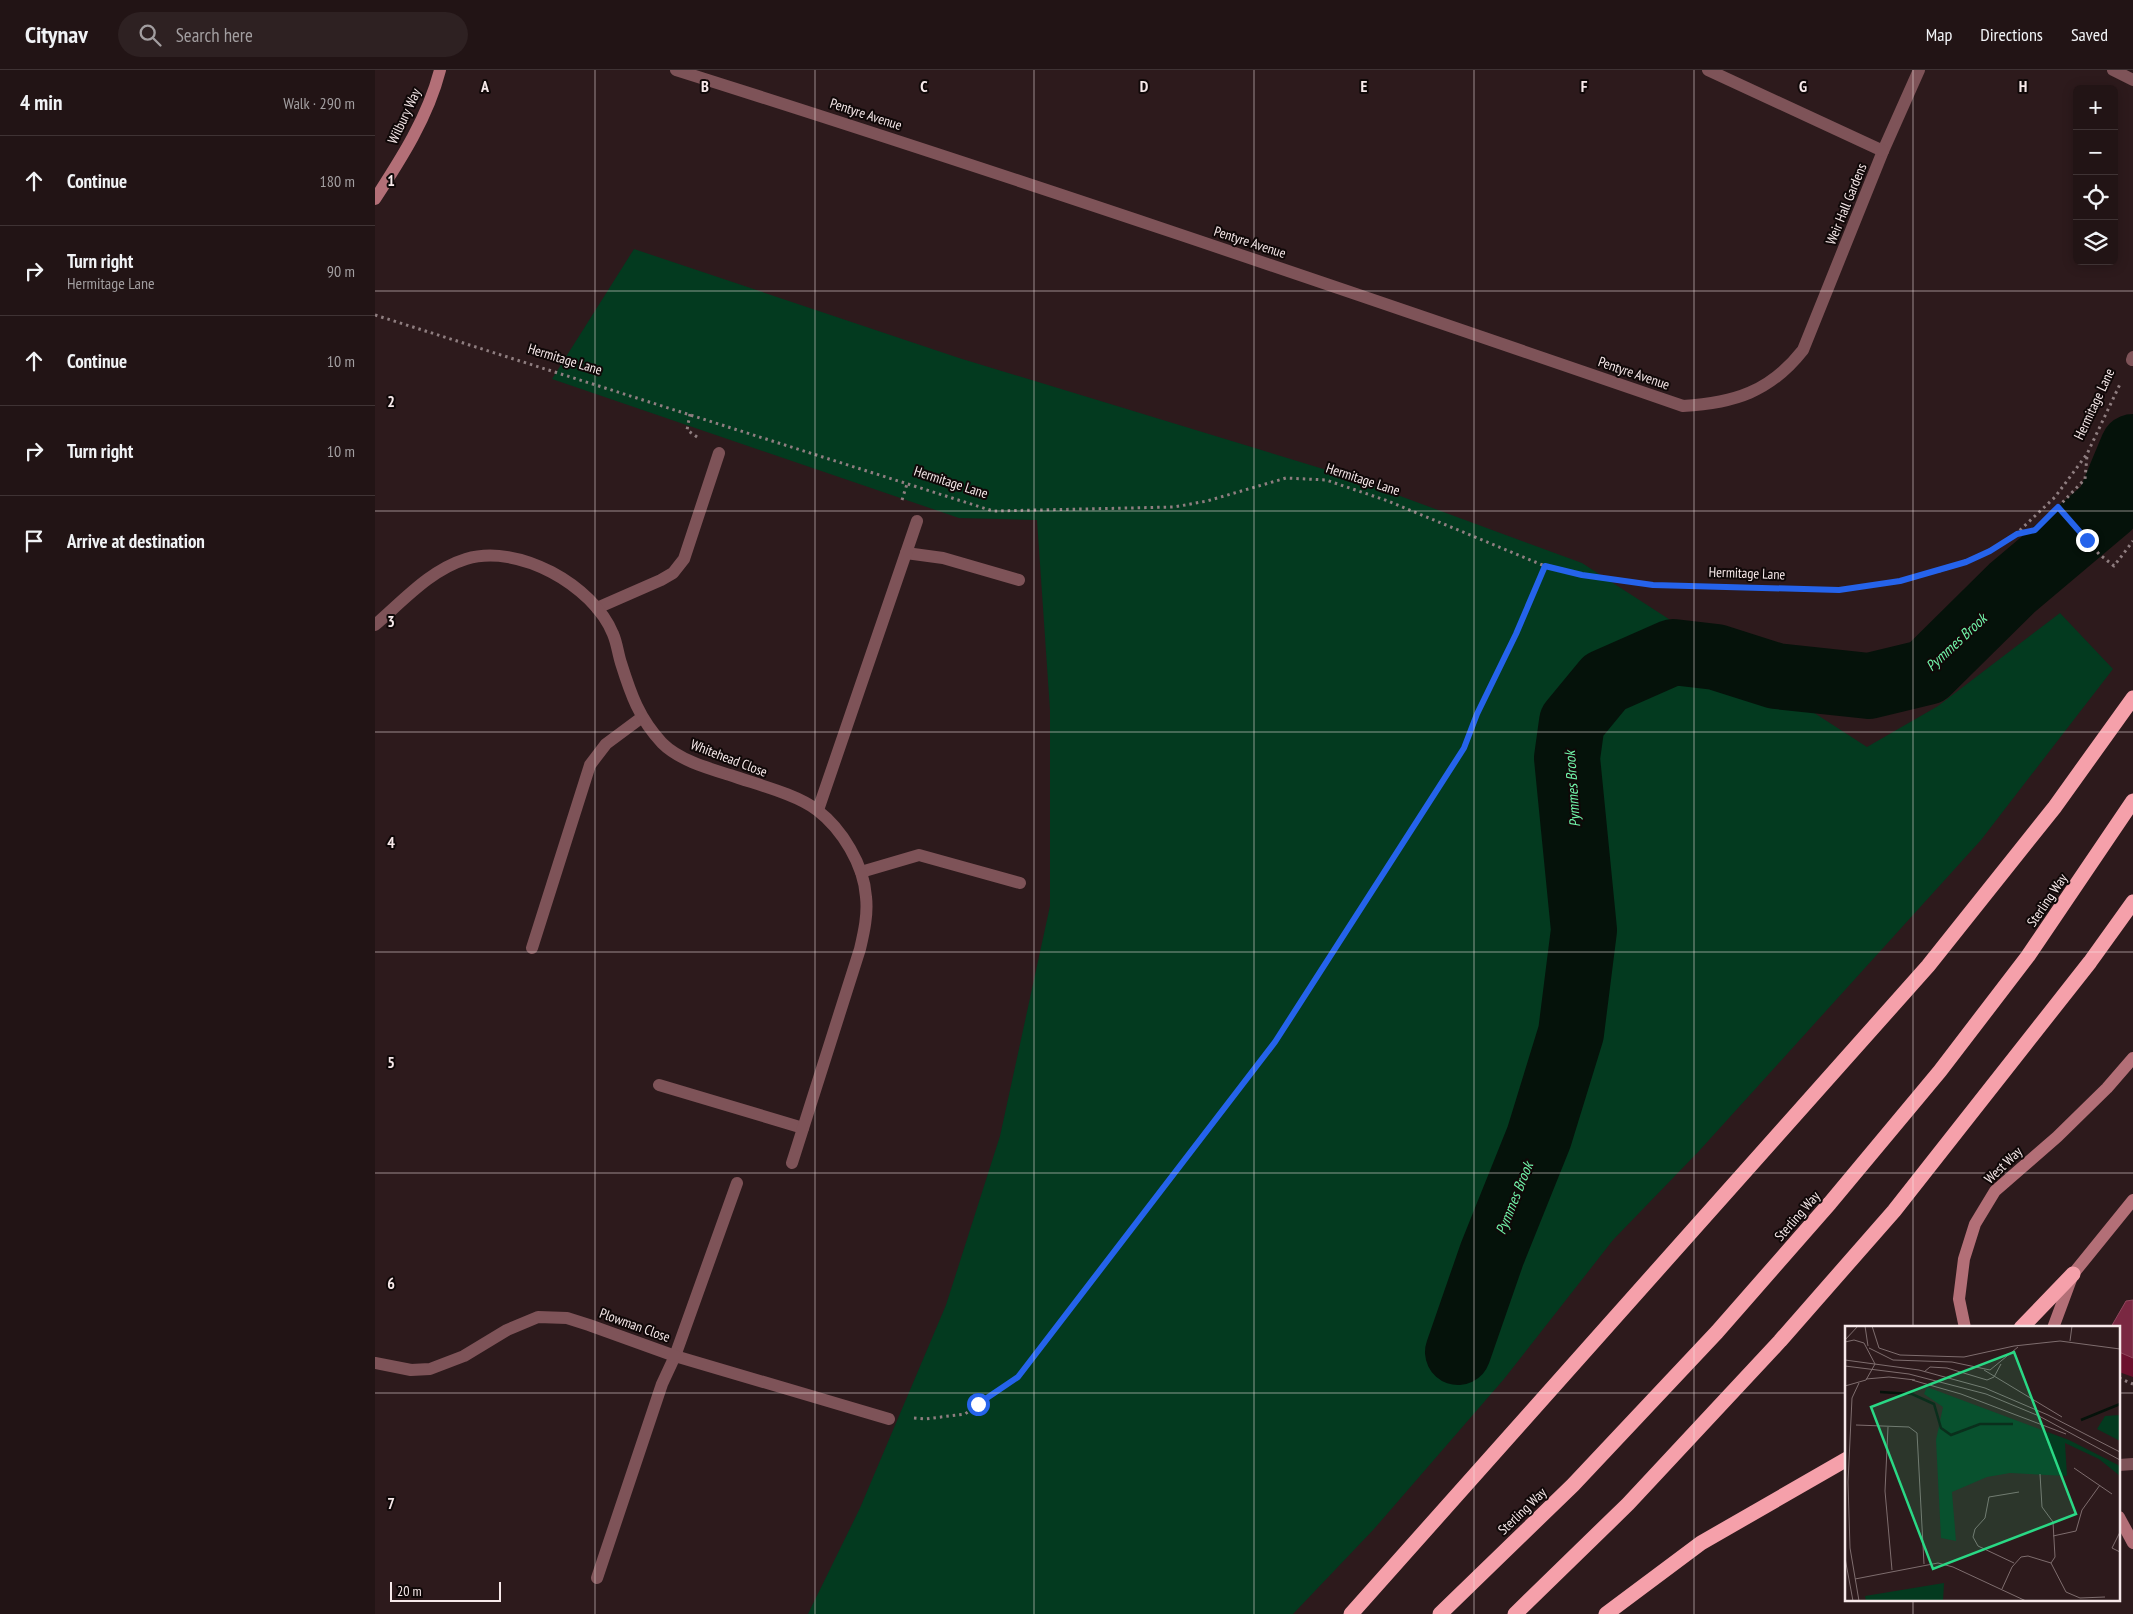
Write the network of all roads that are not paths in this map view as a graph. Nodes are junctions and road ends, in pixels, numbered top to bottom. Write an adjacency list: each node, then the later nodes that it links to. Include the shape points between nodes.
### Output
1 (440, 70): 8 (street, Wilbury Way, via 417,130)
2 (676, 70): 9 (street, Pentyre Avenue, via 880,134 1683,406 1715,404 1748,395 1791,365)
3 (1708, 70): 7 (street)
4 (1919, 70): 7 (street, Weir Hall Gardens)
5 (2113, 70): 6 (street)
6 (2133, 80)
7 (1883, 151): 9 (street, Weir Hall Gardens)
8 (375, 199)
9 (1803, 350)
10 (719, 453): 14 (street, via 684,559 673,573)
11 (917, 521): 12 (street)
12 (906, 553): 13 (street, via 943,558); 19 (street)
13 (1019, 580)
14 (597, 608): 15 (street, Whitehead Close, via 585,594 564,579 529,562 497,556 466,559 431,576); 17 (street, Whitehead Close, via 613,633)
15 (375, 625)
16 (2133, 698): 41 (highway, via 2054,808 1928,966)
17 (641, 718): 19 (street, Whitehead Close, via 663,744 686,759 803,801); 23 (street, via 606,744 590,765)
18 (2133, 801): 42 (highway, Sterling Way, via 2028,956 1940,1071 1830,1203 1717,1332 1580,1478)
19 (817, 810): 20 (street, Whitehead Close, via 839,832)
20 (861, 872): 21 (street, via 919,855); 26 (street, Whitehead Close, via 867,895 867,916 860,949)
21 (1020, 883)
22 (2133, 902): 43 (highway, via 2090,962 1894,1211 1780,1341 1628,1504)
23 (532, 948)
24 (2133, 1058): 31 (street, West Way, via 2107,1088 1995,1191 1975,1224 1964,1259 1959,1298)
25 (659, 1085): 26 (street)
26 (803, 1128): 27 (street, Whitehead Close)
27 (792, 1163)
28 (737, 1183): 34 (street)
29 (2133, 1200): 30 (street)
30 (2073, 1274): 32 (highway); 33 (street)
31 (1965, 1326)
32 (2023, 1326)
33 (2054, 1326)
34 (675, 1356): 35 (street, Plowman Close, via 589,1324 567,1318 538,1318 507,1330 464,1356 431,1368 411,1370); 36 (street, Plowman Close); 40 (street, via 661,1384)
35 (375, 1363)
36 (889, 1419)
37 (1845, 1460): 44 (highway, via 1701,1543)
38 (2121, 1521): 39 (street)
39 (2133, 1543)
40 (597, 1578)
41 (1351, 1614)
42 (1440, 1614)
43 (1515, 1614)
44 (1606, 1614)

